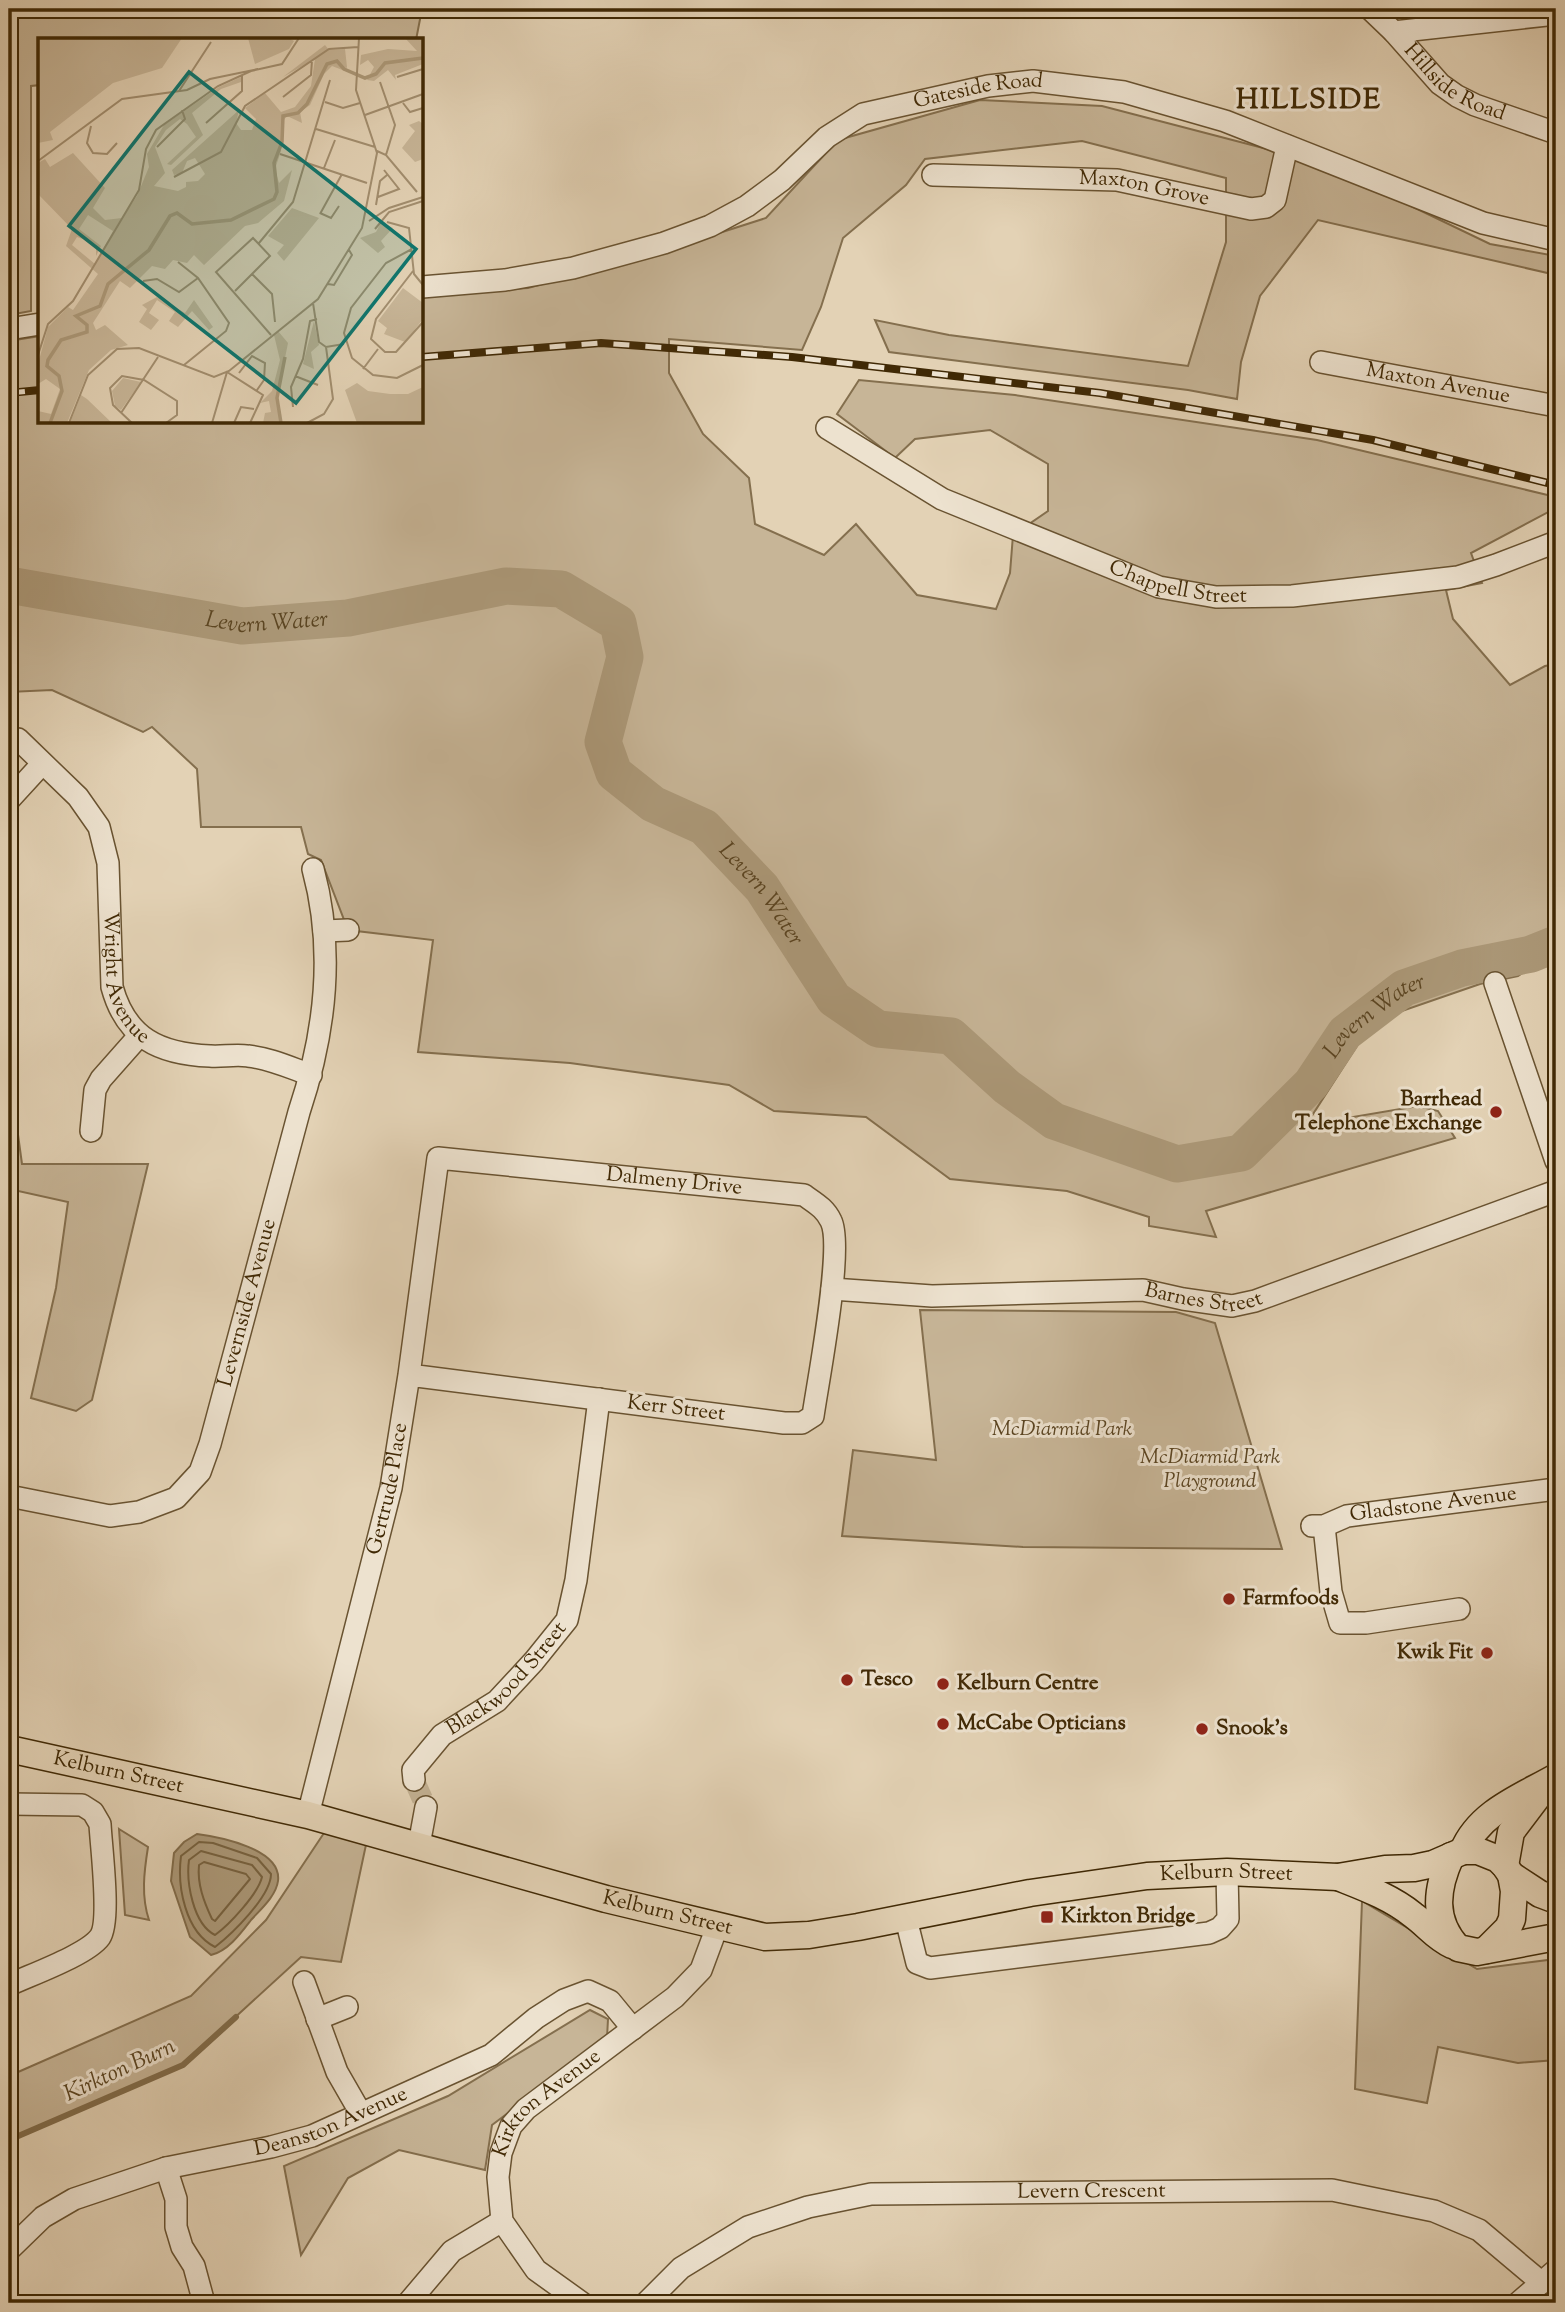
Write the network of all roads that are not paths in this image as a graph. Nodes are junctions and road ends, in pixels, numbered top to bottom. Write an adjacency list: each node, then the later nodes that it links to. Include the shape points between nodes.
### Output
1 (1370, 9): 3 (street, Hillside Road)
2 (1556, 15): 3 (street)
3 (1394, 32): 4 (street, Hillside Road, via 1457,96)
4 (1556, 133)
5 (1287, 146): 6 (street, Maxton Grove, via 1275,200 1251,209 1117,180); 7 (street, Gateside Road, via 1483,223); 8 (street, Gateside Road, via 1225,121 1124,92 1033,81 988,86 863,114 827,137 747,206 664,243 573,268)
6 (947, 169)
7 (1556, 240)
8 (424, 287)
9 (38, 324): 10 (street)
10 (9, 330)
11 (1321, 362): 12 (street, Maxton Avenue)
12 (1556, 406)
13 (827, 428): 14 (street, Chappell Street, via 942,499 1159,587 1216,597 1292,596 1458,577)
14 (1556, 542)
15 (18, 739): 16 (street, Wright Avenue)
16 (42, 764): 17 (street); 22 (street, Wright Avenue, via 78,797 99,827 108,863 112,987 117,1006)
17 (9, 800)
18 (313, 869): 20 (street, Levernside Avenue)
19 (348, 930): 20 (street)
20 (324, 931): 23 (street, Levernside Avenue, via 325,1002)
21 (1495, 983): 26 (street)
22 (139, 1036): 23 (street, Wright Avenue, via 167,1051 249,1056); 24 (street, via 95,1090)
23 (311, 1074): 32 (street, Levernside Avenue, via 200,1472 176,1497 139,1512 110,1516)
24 (91, 1130)
25 (438, 1158): 28 (street, Dalmeny Drive, via 804,1195 824,1209 833,1223); 29 (street, Gertrude Place)
26 (1556, 1161)
27 (1556, 1191): 28 (street, Barnes Street, via 1232,1306 1143,1290 932,1296)
28 (832, 1289): 30 (street, Kerr Street, via 813,1416 803,1423)
29 (409, 1375): 30 (street, Kerr Street); 39 (street, Gertrude Place, via 391,1488)
30 (599, 1399): 36 (street, Blackwood Street, via 567,1620 497,1701 442,1735 413,1770)
31 (1556, 1489): 33 (street, Gladstone Avenue, via 1359,1514 1318,1526 1340,1623)
32 (9, 1496)
33 (1459, 1609)
34 (9, 1749): 39 (main road, Kelburn Street)
35 (1553, 1779): 41 (main road, via 1491,1813); 42 (main road, via 1511,1832)
36 (414, 1780)
37 (9, 1804): 52 (street, via 82,1805 93,1812 100,1824 105,1917 100,1938 89,1948)
38 (426, 1807): 40 (street)
39 (308, 1815): 40 (main road, Kelburn Street)
40 (419, 1845): 47 (main road, Kelburn Street)
41 (1457, 1854): 42 (main road, via 1489,1854); 44 (main road, Kelburn Street, via 1414,1868); 49 (main road, via 1442,1877 1437,1899 1445,1931)
42 (1508, 1870): 45 (main road); 50 (main road, via 1512,1919)
43 (1227, 1872): 44 (main road, Kelburn Street); 46 (main road, Kelburn Street, via 1147,1876 1030,1893); 46 (street, via 1228,1919 1209,1933 930,1968 917,1963)
44 (1338, 1877): 49 (main road, Kelburn Street, via 1395,1903)
45 (1556, 1900)
46 (906, 1919): 47 (main road, Kelburn Street, via 809,1935 765,1937)
47 (717, 1927): 55 (street, Kirkton Avenue, via 701,1970)
48 (1556, 1937): 50 (main road)
49 (1458, 1948): 50 (main road)
50 (1486, 1950)
51 (304, 1982): 54 (street)
52 (9, 1985)
53 (347, 2007): 54 (street)
54 (317, 2019): 56 (street, via 337,2072)
55 (633, 2029): 56 (street, Deanston Avenue, via 610,2001 588,1991 536,2018 491,2055); 58 (street, Kirkton Avenue, via 526,2109 511,2126 498,2177)
56 (360, 2112): 57 (street, Deanston Avenue, via 312,2136)
57 (166, 2168): 59 (street, Deanston Avenue, via 74,2199 43,2217); 61 (street, via 176,2199 176,2227)
58 (502, 2221): 62 (street, via 452,2251); 63 (street, Kirkton Avenue, via 536,2270)
59 (9, 2250)
60 (1549, 2277): 64 (street, Levern Crescent, via 1479,2230 1434,2211 1332,2190 871,2194 808,2207 748,2227 681,2268); 65 (street)
61 (204, 2303)
62 (408, 2303)
63 (582, 2303)
64 (646, 2303)
65 (1518, 2303)

